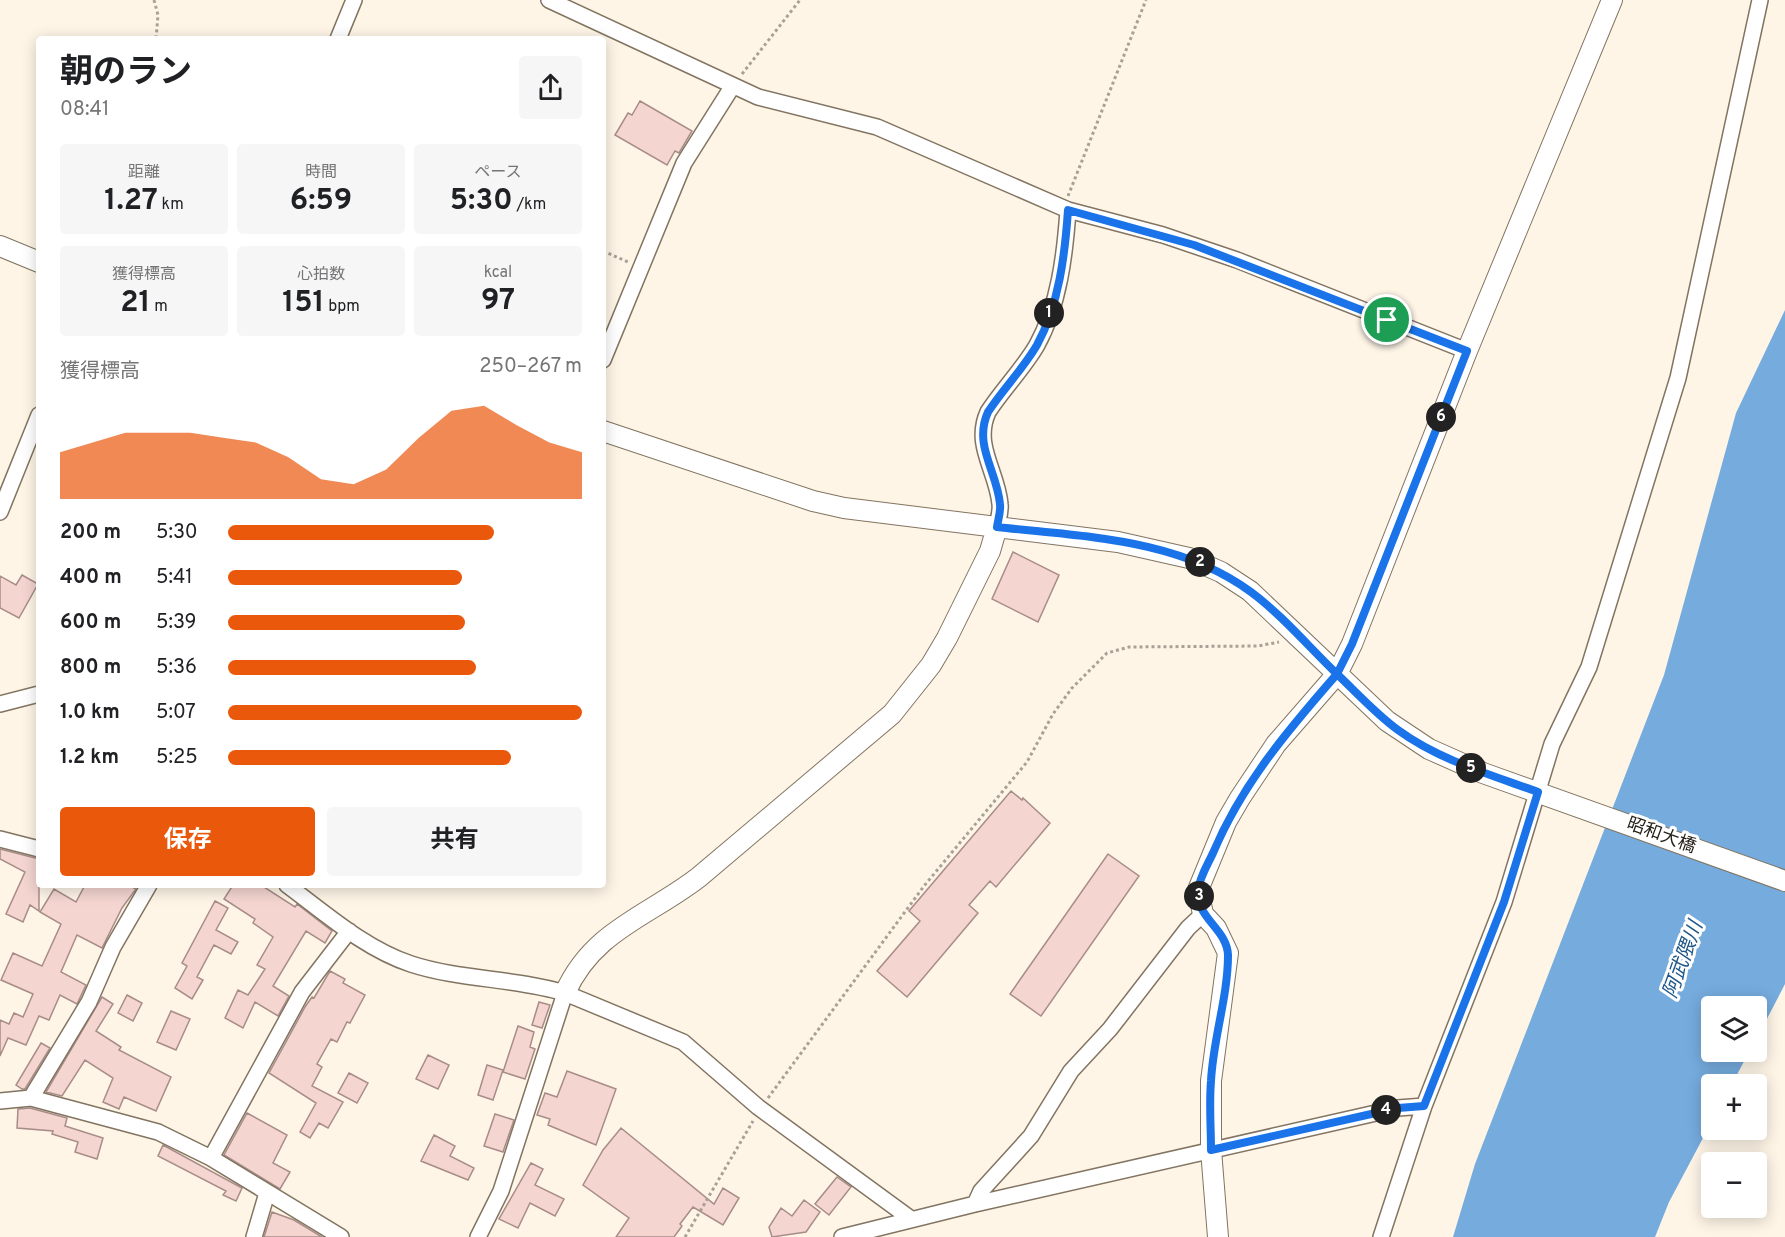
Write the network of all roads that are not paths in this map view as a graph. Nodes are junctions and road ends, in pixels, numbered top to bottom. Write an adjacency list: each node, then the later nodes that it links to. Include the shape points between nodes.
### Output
1 (354, 0): 5 (street)
2 (549, 0): 6 (street)
3 (1611, 0): 10 (street)
4 (1760, 0): 19 (street, via 1678,378 1589,667 1552,744)
5 (339, 36)
6 (732, 87): 7 (street, via 767,100 877,127); 11 (street, via 684,163)
7 (1066, 209): 10 (street, via 1237,260); 15 (street, via 1066,248 1037,344 982,423 981,439 1000,505)
8 (0, 246): 9 (street)
9 (36, 261)
10 (1467, 351): 16 (street)
11 (606, 353)
12 (36, 422): 14 (street)
13 (606, 432): 15 (street, 昭和大橋, via 813,501)
14 (0, 512)
15 (997, 527): 16 (street, 昭和大橋, via 1118,542 1189,558 1250,591); 27 (street, via 990,550 947,638 892,714 676,895 623,924 603,940 578,967)
16 (1337, 674): 19 (street, 昭和大橋, via 1387,721 1415,741 1476,770); 25 (street, via 1276,744 1226,822 1198,890)
17 (36, 695): 18 (street)
18 (0, 704)
19 (1538, 792): 22 (street, 昭和大橋); 30 (street, via 1485,955)
20 (0, 839): 21 (street)
21 (36, 848)
22 (1785, 881)
23 (147, 888): 28 (street, via 113,947 89,1002)
24 (291, 888): 26 (street)
25 (1203, 914): 31 (street, via 1216,928 1228,953 1211,1081); 34 (street, via 1071,1071 1031,1136 981,1191)
26 (349, 931): 27 (street, via 410,964); 32 (street, via 302,992)
27 (564, 993): 35 (street, via 683,1042 760,1108); 38 (street, via 501,1191)
28 (31, 1098): 29 (street); 32 (street, via 158,1132)
29 (0, 1101)
30 (1424, 1106): 31 (street, via 1398,1108); 41 (street)
31 (1211, 1150): 34 (street); 40 (street)
32 (210, 1158): 33 (street)
33 (267, 1193): 36 (street); 37 (street)
34 (975, 1204): 35 (street)
35 (911, 1219): 39 (street)
36 (254, 1237)
37 (341, 1237)
38 (478, 1237)
39 (842, 1237)
40 (1218, 1237)
41 (1381, 1237)

